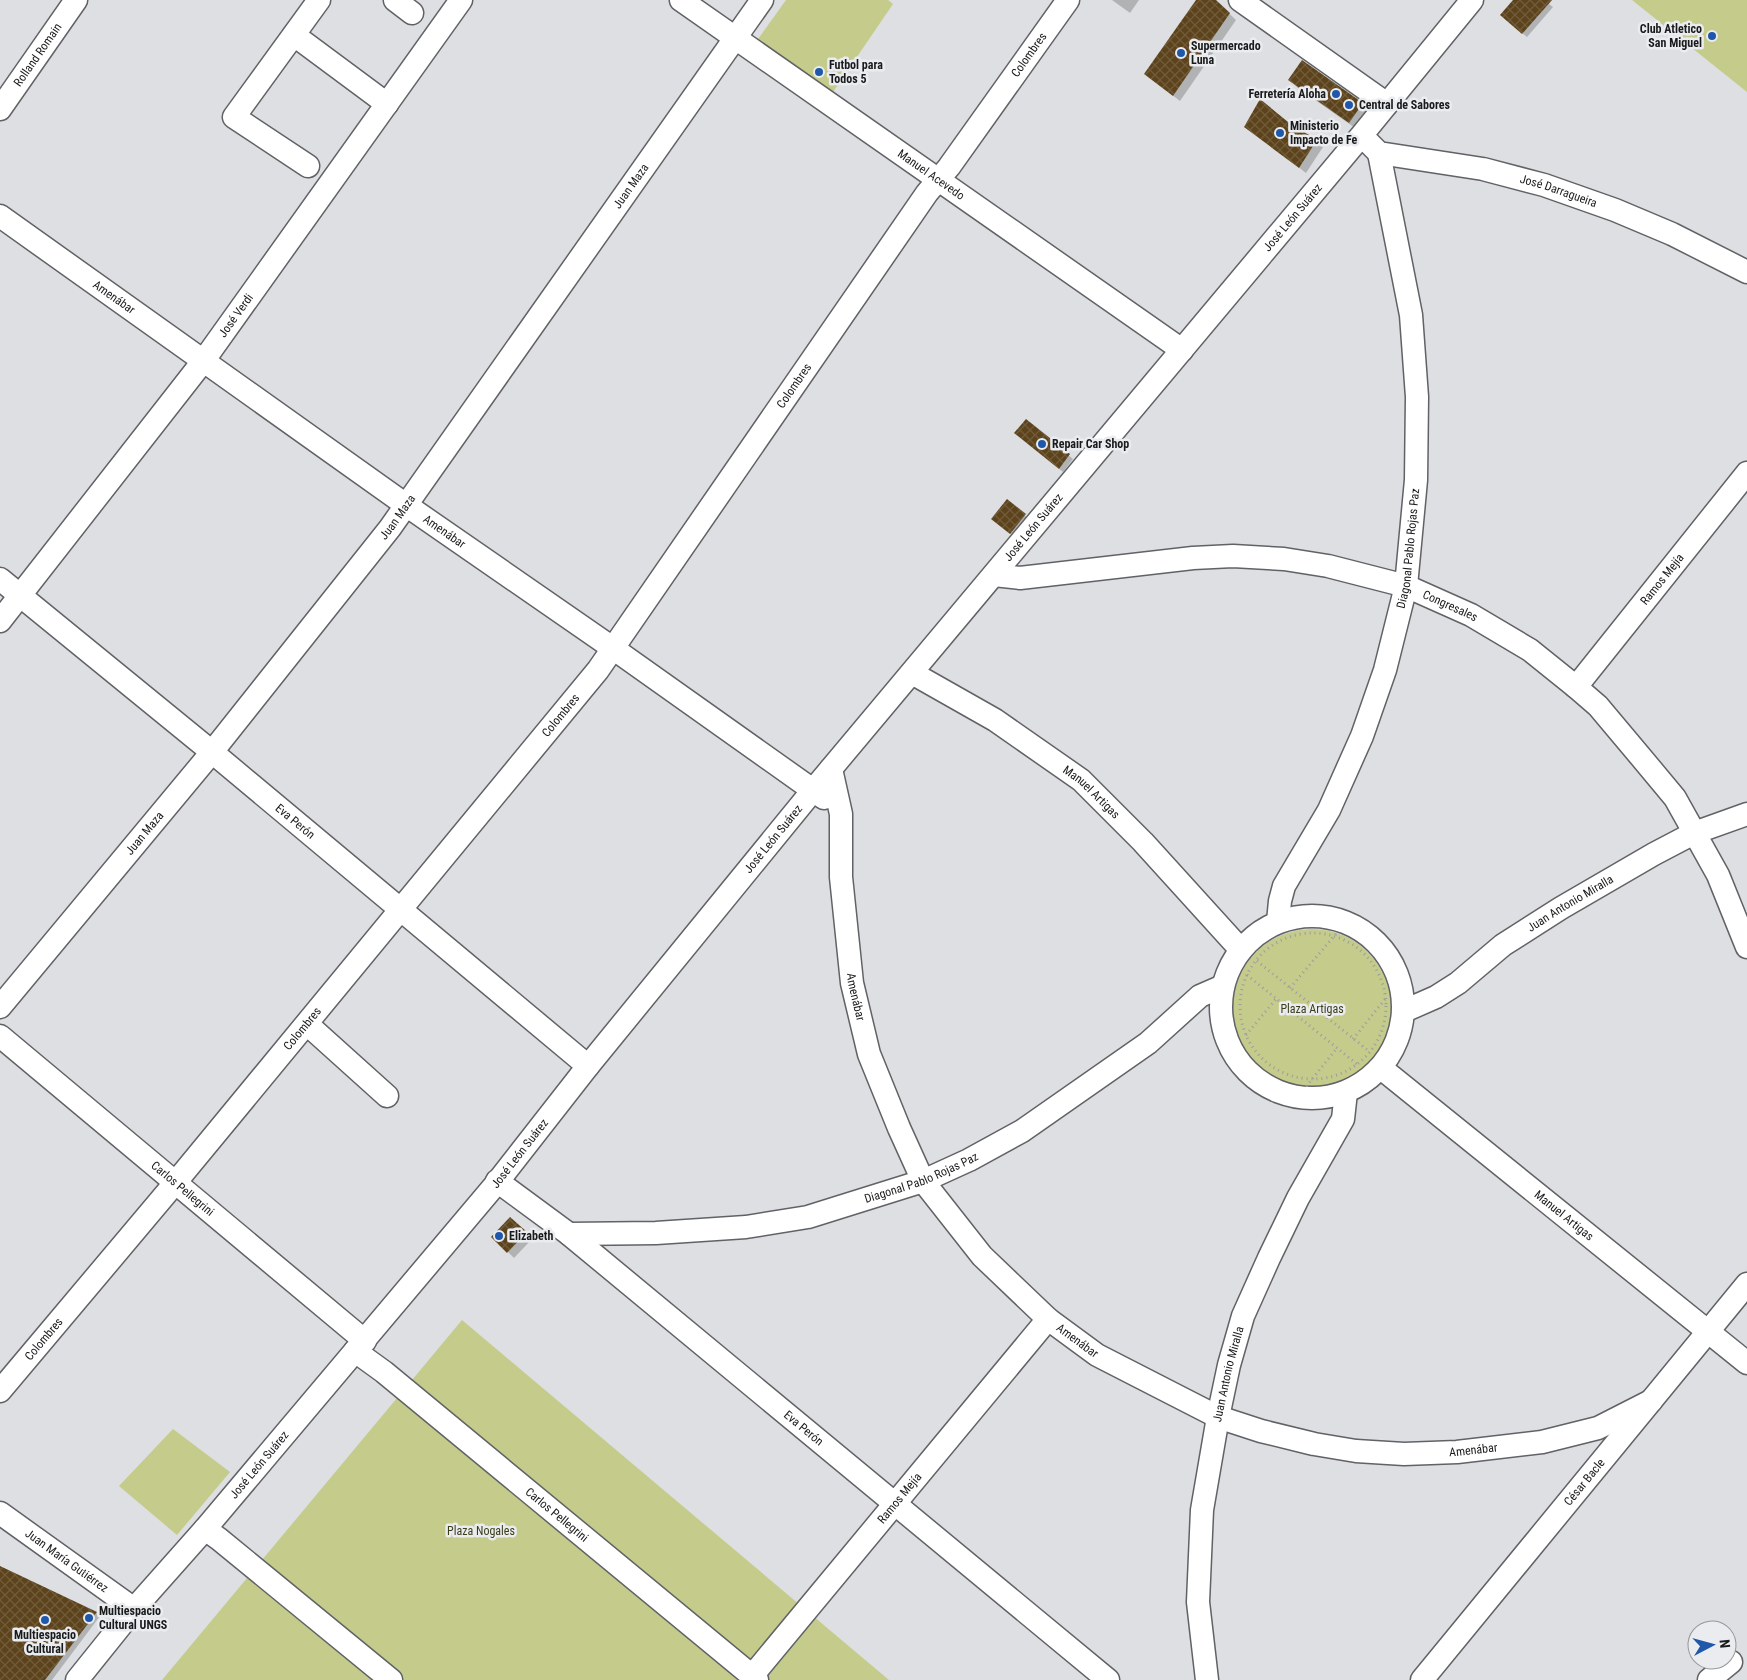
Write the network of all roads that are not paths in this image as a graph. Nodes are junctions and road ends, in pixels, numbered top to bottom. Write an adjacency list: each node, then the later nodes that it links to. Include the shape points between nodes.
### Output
1 (76, 0): 12 (street, Rolland Romain)
2 (319, 0): 10 (street)
3 (461, 0): 13 (street, José Verdi)
4 (681, 0): 9 (street, Manuel Acevedo)
5 (762, 0): 9 (street, Juan Maza)
6 (1068, 0): 17 (street, Colombres)
7 (1240, 0): 11 (street)
8 (1472, 0): 11 (street, José León Suárez)
9 (734, 38): 17 (street, Manuel Acevedo); 23 (street, Juan Maza)
10 (289, 41): 13 (street); 16 (street, via 234,117)
11 (1387, 104): 14 (street, José León Suárez)
12 (0, 109)
13 (383, 109): 21 (street, José Verdi)
14 (1361, 136): 15 (street); 20 (street, José León Suárez)
15 (1380, 152): 19 (street, José Darragueira, via 1483,169 1544,185 1672,234); 26 (street, Diagonal Pablo Rojas Paz, via 1411,315 1417,397 1416,480)
16 (308, 166)
17 (938, 180): 20 (street, Manuel Acevedo); 29 (street, Colombres)
18 (0, 216): 21 (street, Amenábar)
19 (1747, 272)
20 (1182, 350): 24 (street, José León Suárez)
21 (204, 360): 23 (street, Amenábar); 27 (street, José Verdi)
22 (1747, 473): 31 (street, Ramos Mejía)
23 (406, 505): 29 (street, Amenábar); 32 (street, Juan Maza)
24 (994, 575): 26 (street, Congresales, via 1020,578 1233,556 1328,566); 30 (street, José León Suárez)
25 (0, 580): 27 (street, Eva Perón)
26 (1406, 586): 31 (street, Congresales, via 1480,620 1530,650); 39 (street, Diagonal Pablo Rojas Paz, via 1385,670 1362,736 1329,810 1284,886)
27 (21, 596): 28 (street, José Verdi); 32 (street, Eva Perón)
28 (0, 621)
29 (614, 649): 34 (street, Amenábar); 38 (street, Colombres)
30 (912, 673): 33 (street, José León Suárez); 41 (street, Manuel Artigas, via 995,720 1081,780)
31 (1576, 687): 37 (street, Congresales, via 1598,706 1675,798)
32 (212, 752): 38 (street, Eva Perón); 44 (street, Juan Maza)
33 (831, 769): 34 (street, José León Suárez); 35 (street, Amenábar)
34 (814, 789): 35 (street, Amenábar); 48 (street, José León Suárez)
35 (841, 811): 52 (street, Amenábar, via 841,878 852,982 869,1054)
36 (1747, 814): 37 (street, Juan Antonio Miralla)
37 (1694, 833): 40 (street, Congresales, via 1718,875); 43 (street, Juan Antonio Miralla, via 1561,908 1503,945 1436,997)
38 (401, 910): 45 (street, Colombres); 48 (street, Eva Perón)
39 (1278, 922): 41 (street, via 1264,929); 43 (street, via 1300,916 1323,916 1340,929 1370,936 1389,957 1400,983)
40 (1747, 947)
41 (1248, 955): 42 (street, via 1230,967)
42 (1224, 986): 49 (street, via 1221,1011 1226,1035 1236,1058 1253,1076 1273,1090 1296,1098 1322,1098); 52 (street, Diagonal Pablo Rojas Paz, via 1200,996 1148,1043 1022,1131)
43 (1395, 1005): 47 (street, via 1402,1026 1397,1041 1390,1055)
44 (0, 1008)
45 (307, 1024): 50 (street); 53 (street, Colombres)
46 (0, 1036): 53 (street, Carlos Pellegrini)
47 (1375, 1060): 49 (street, via 1365,1082); 57 (street, Manuel Artigas)
48 (588, 1066): 51 (street, José León Suárez)
49 (1346, 1092): 62 (street, Juan Antonio Miralla, via 1343,1119 1298,1198 1243,1316)
50 (387, 1096)
51 (497, 1181): 54 (street, Eva Perón); 58 (street, José León Suárez)
52 (923, 1181): 54 (street, Diagonal Pablo Rojas Paz, via 808,1217 746,1227); 56 (street, Amenábar, via 982,1256)
53 (175, 1183): 58 (street, Carlos Pellegrini); 60 (street, Colombres)
54 (568, 1234): 63 (street, Eva Perón)
55 (1747, 1284): 57 (street, César Bacle)
56 (1048, 1319): 62 (street, Amenábar, via 1097,1355); 63 (street, Ramos Mejía)
57 (1708, 1331): 59 (street, Manuel Artigas); 61 (street, César Bacle)
58 (360, 1346): 65 (street, José León Suárez); 68 (street, Carlos Pellegrini, via 384,1372)
59 (1747, 1362)
60 (0, 1391)
61 (1651, 1401): 62 (street, Amenábar, via 1598,1428 1542,1442 1448,1453 1356,1452 1261,1431); 73 (street, César Bacle)
62 (1218, 1417): 72 (street, Juan Antonio Miralla, via 1202,1510 1198,1602)
63 (895, 1503): 68 (street, Ramos Mejía); 71 (street, Eva Perón)
64 (0, 1513): 66 (street, Juan María Gutiérrez)
65 (205, 1530): 66 (street, José León Suárez); 70 (street)
66 (134, 1609): 69 (street, José León Suárez)
67 (1721, 1670): 74 (street)
68 (754, 1678)
69 (78, 1680)
70 (390, 1680)
71 (1108, 1680)
72 (1207, 1680)
73 (1422, 1680)
74 (1709, 1680)

